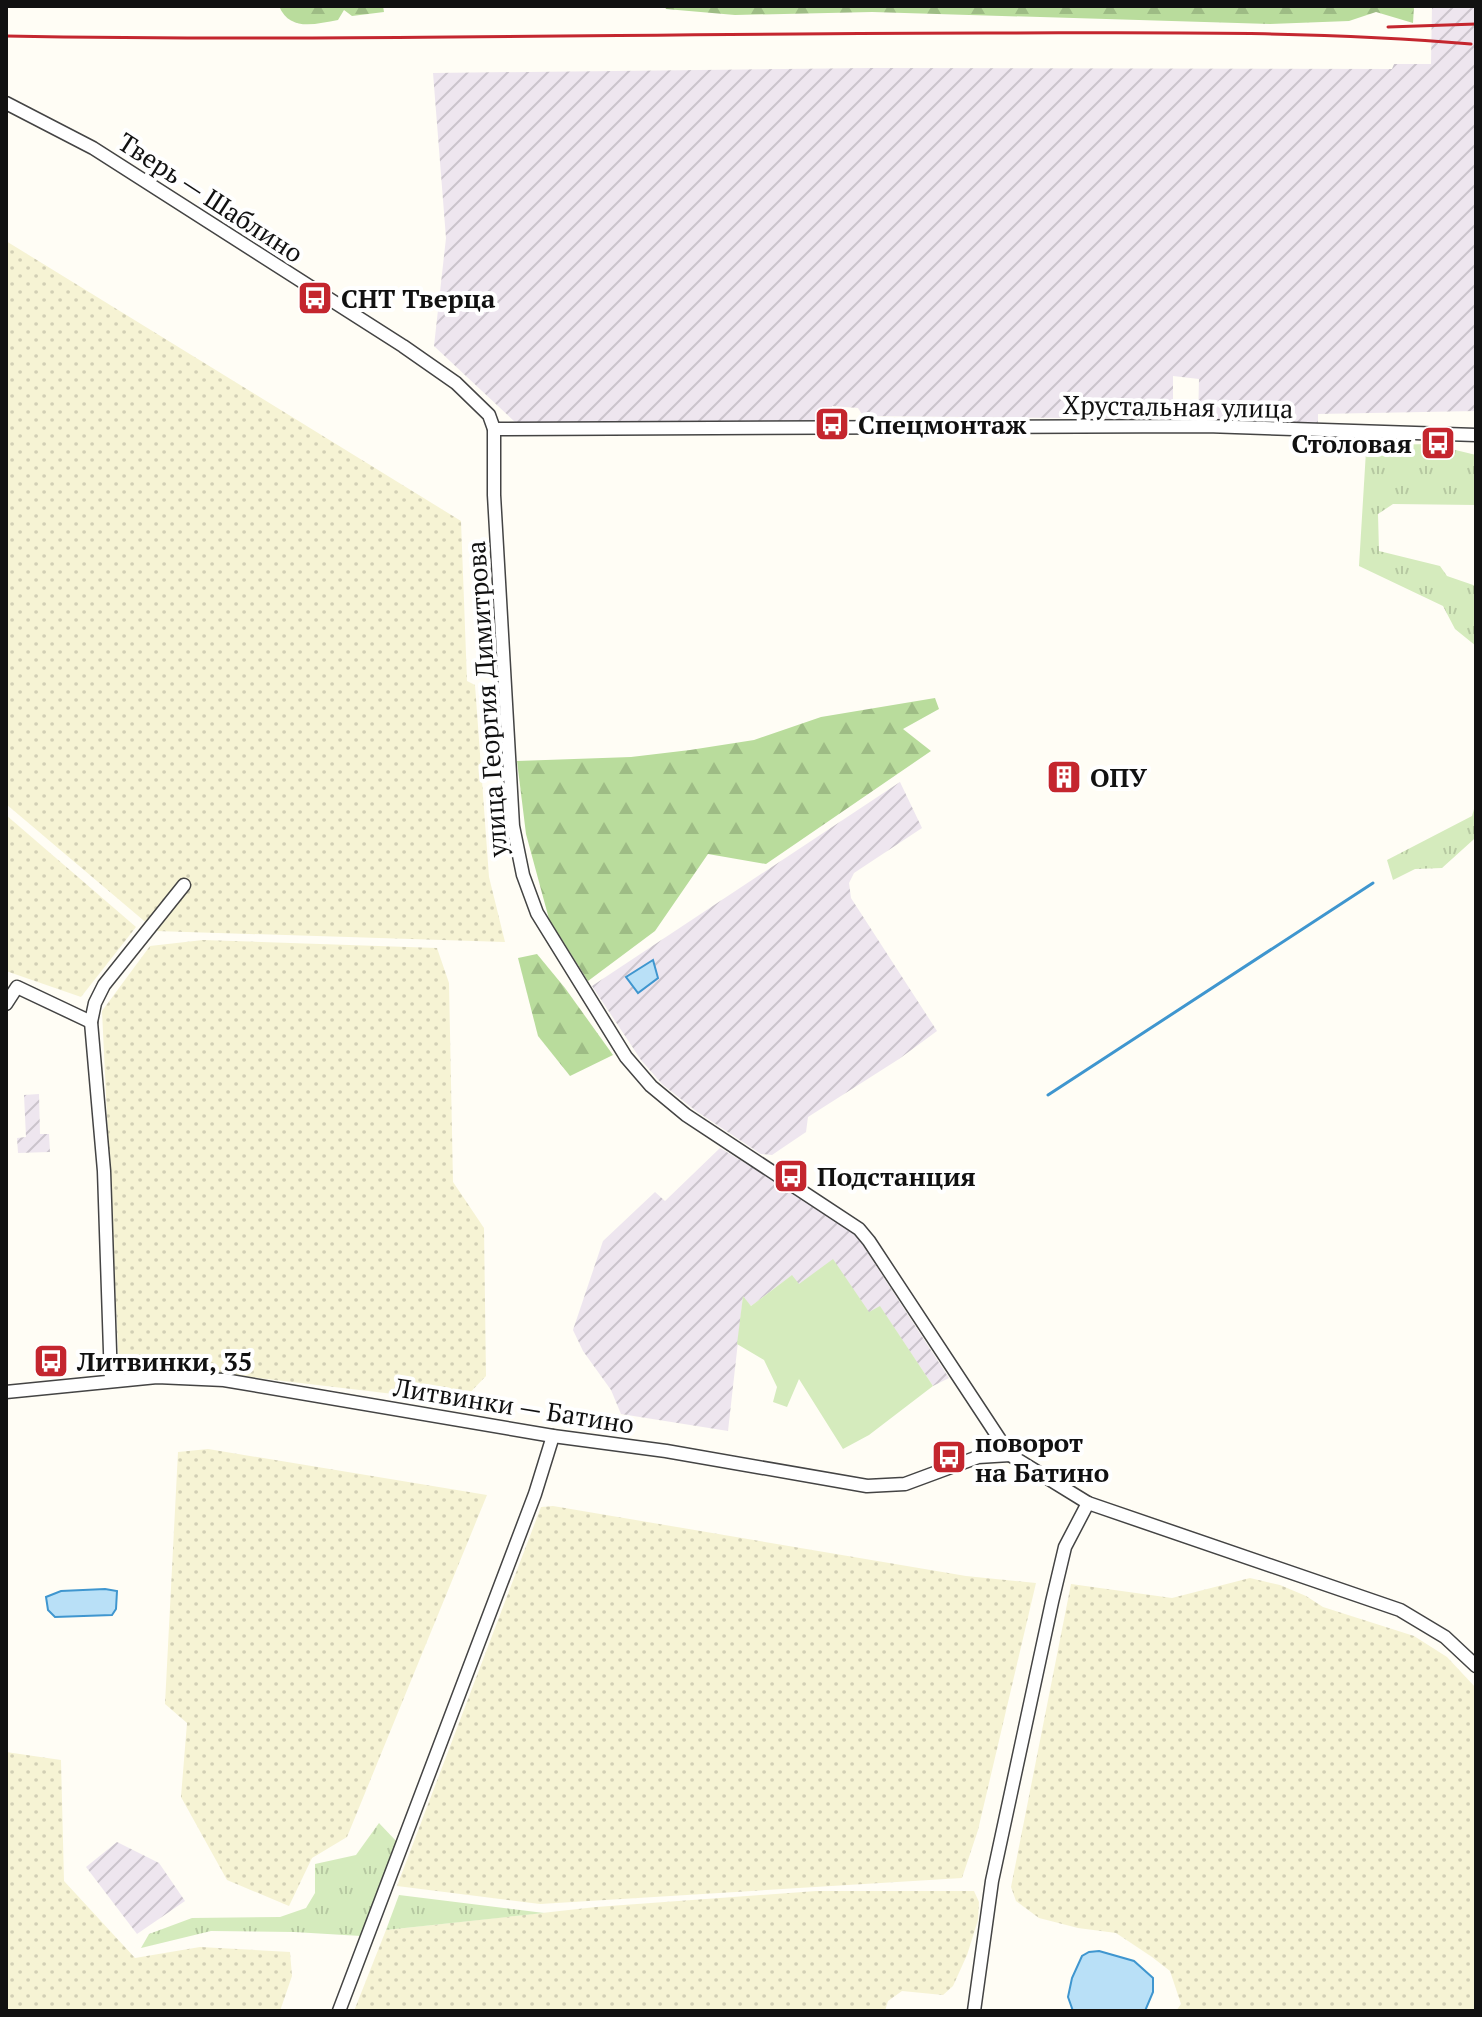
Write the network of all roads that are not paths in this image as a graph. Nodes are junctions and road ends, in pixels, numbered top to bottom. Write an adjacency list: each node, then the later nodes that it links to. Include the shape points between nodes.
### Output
1 (6, 103): 2 (street, Тверь — Шаблино, via 93,148 403,346 470,394)
2 (494, 429): 3 (street, Хрустальная улица, via 1206,426); 10 (street, улица Георгия Димитрова, via 513,826 523,875 542,922 626,1057 651,1086 686,1115 859,1229)
3 (1476, 435)
4 (184, 885): 6 (street, via 104,985)
5 (6, 1004): 6 (street, via 17,987)
6 (91, 1022): 7 (street, via 104,1171)
7 (111, 1381): 8 (street, Литвинки — Батино); 9 (street, Литвинки — Батино, via 224,1380)
8 (6, 1392)
9 (553, 1436): 10 (street, Литвинки — Батино, via 872,1487 905,1484 984,1455); 13 (street)
10 (1010, 1455): 11 (street, улица Георгия Димитрова)
11 (1088, 1503): 12 (street, улица Георгия Димитрова, via 1391,1606 1436,1631); 14 (street, via 1065,1547 1052,1602 992,1881)
12 (1476, 1666)
13 (339, 2011)
14 (974, 2011)

